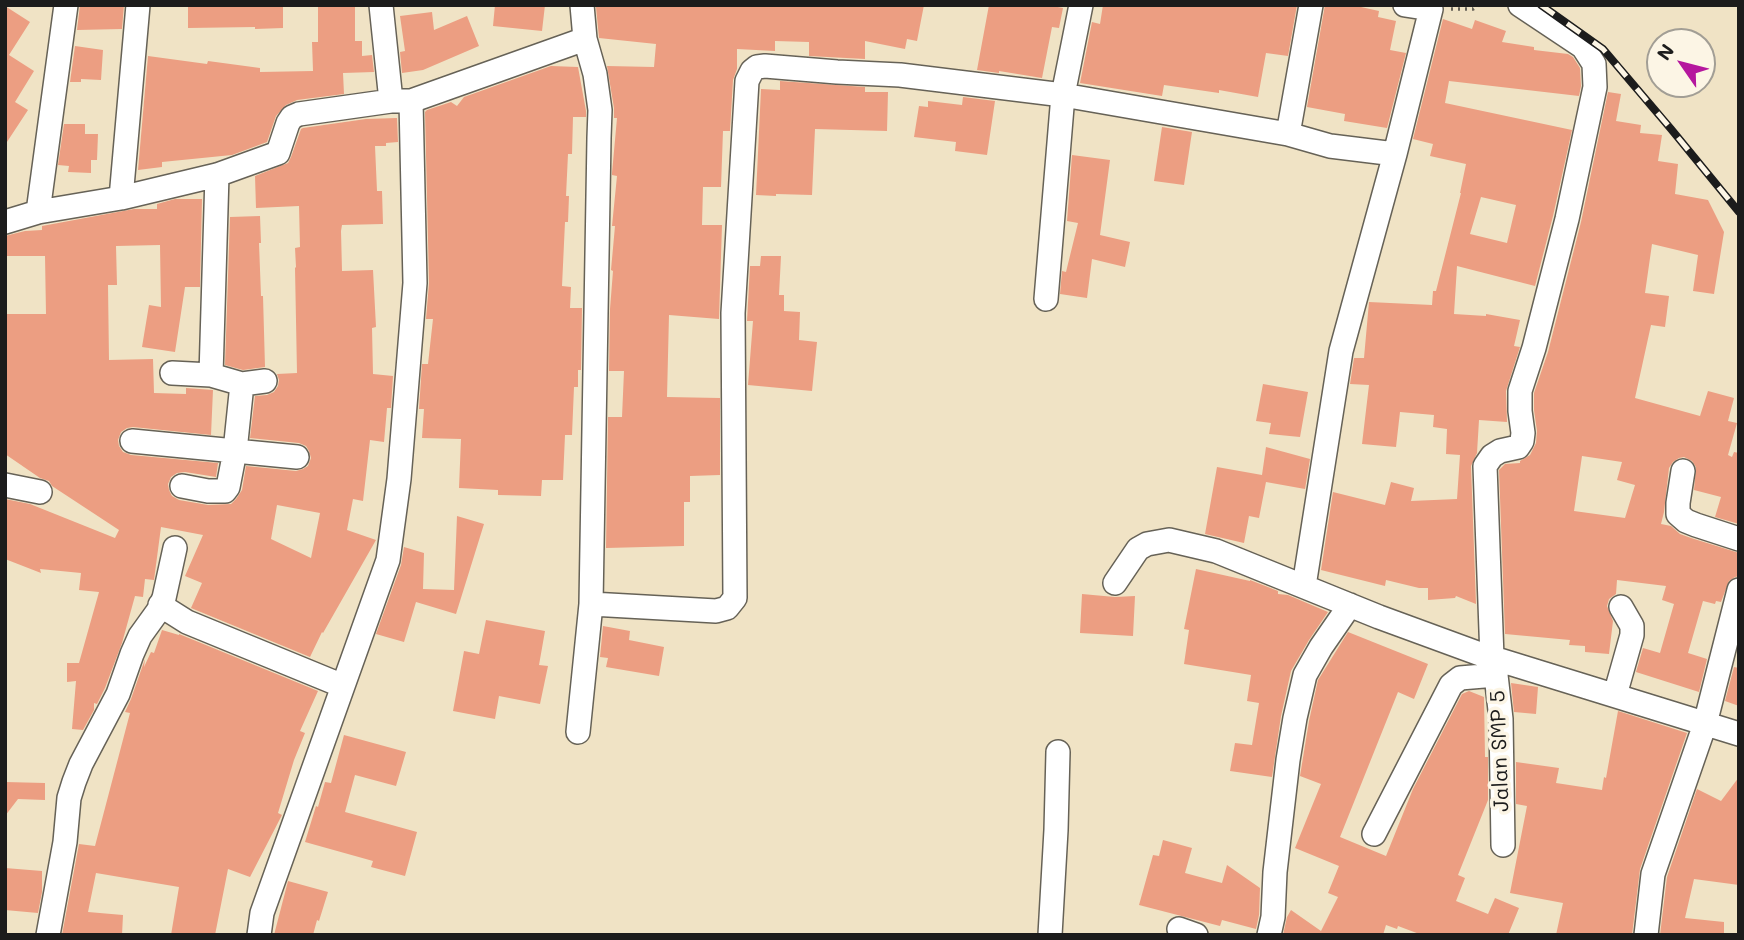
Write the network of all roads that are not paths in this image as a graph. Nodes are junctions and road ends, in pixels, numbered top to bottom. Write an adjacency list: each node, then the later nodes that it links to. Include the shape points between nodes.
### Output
1 (66, 5): 16 (street)
2 (138, 5): 15 (street)
3 (381, 5): 11 (street)
4 (582, 5): 9 (street)
5 (1081, 5): 10 (street)
6 (1311, 5): 12 (street)
7 (1405, 5): 13 (street, via 1431,9)
8 (1520, 5): 39 (street, Jalan SMP 5, via 1583,47 1594,64 1595,87 1567,219 1520,391 1522,442 1492,456 1485,466)
9 (585, 38): 11 (street); 35 (street, via 600,110)
10 (1063, 95): 12 (street); 18 (street); 35 (street, via 900,75 765,66 752,71 747,81 733,313 735,598 727,608 716,611)
11 (401, 101): 14 (street, via 299,114 292,117 278,153); 40 (street, via 415,283 399,479 387,560)
12 (1288, 134): 13 (street, via 1330,146)
13 (1395, 154): 33 (street, via 1341,351)
14 (217, 175): 15 (street); 20 (street)
15 (121, 198): 16 (street)
16 (38, 212): 17 (street)
17 (5, 222)
18 (1046, 299)
19 (172, 373): 20 (street)
20 (211, 375): 22 (street)
21 (265, 381): 22 (street)
22 (242, 384): 24 (street)
23 (132, 441): 24 (street)
24 (235, 451): 25 (street); 28 (street, via 225,491)
25 (297, 457)
26 (1683, 471): 30 (street, via 1678,514)
27 (5, 485): 29 (street)
28 (182, 486)
29 (40, 492)
30 (1739, 539)
31 (175, 548): 37 (street, via 167,593)
32 (1115, 583): 33 (street, via 1138,549 1169,540 1216,551)
33 (1304, 586): 36 (street)
34 (1739, 590): 42 (street)
35 (591, 604): 43 (street)
36 (1350, 605): 39 (street); 51 (street, via 1305,675 1288,760)
37 (160, 606): 40 (street, via 187,622); 48 (street, via 140,636 118,694 74,782)
38 (1621, 607): 41 (street, via 1632,635)
39 (1494, 666): 41 (street); 46 (street, via 1451,685); 47 (street, Jalan SMP 5)
40 (342, 686): 49 (street, via 262,913)
41 (1615, 695): 42 (street)
42 (1705, 724): 44 (street); 52 (street, via 1653,874)
43 (578, 732)
44 (1739, 734)
45 (1058, 752): 50 (street)
46 (1374, 834)
47 (1503, 845)
48 (48, 935)
49 (259, 935)
50 (1050, 935)
51 (1269, 935)
52 (1646, 935)

